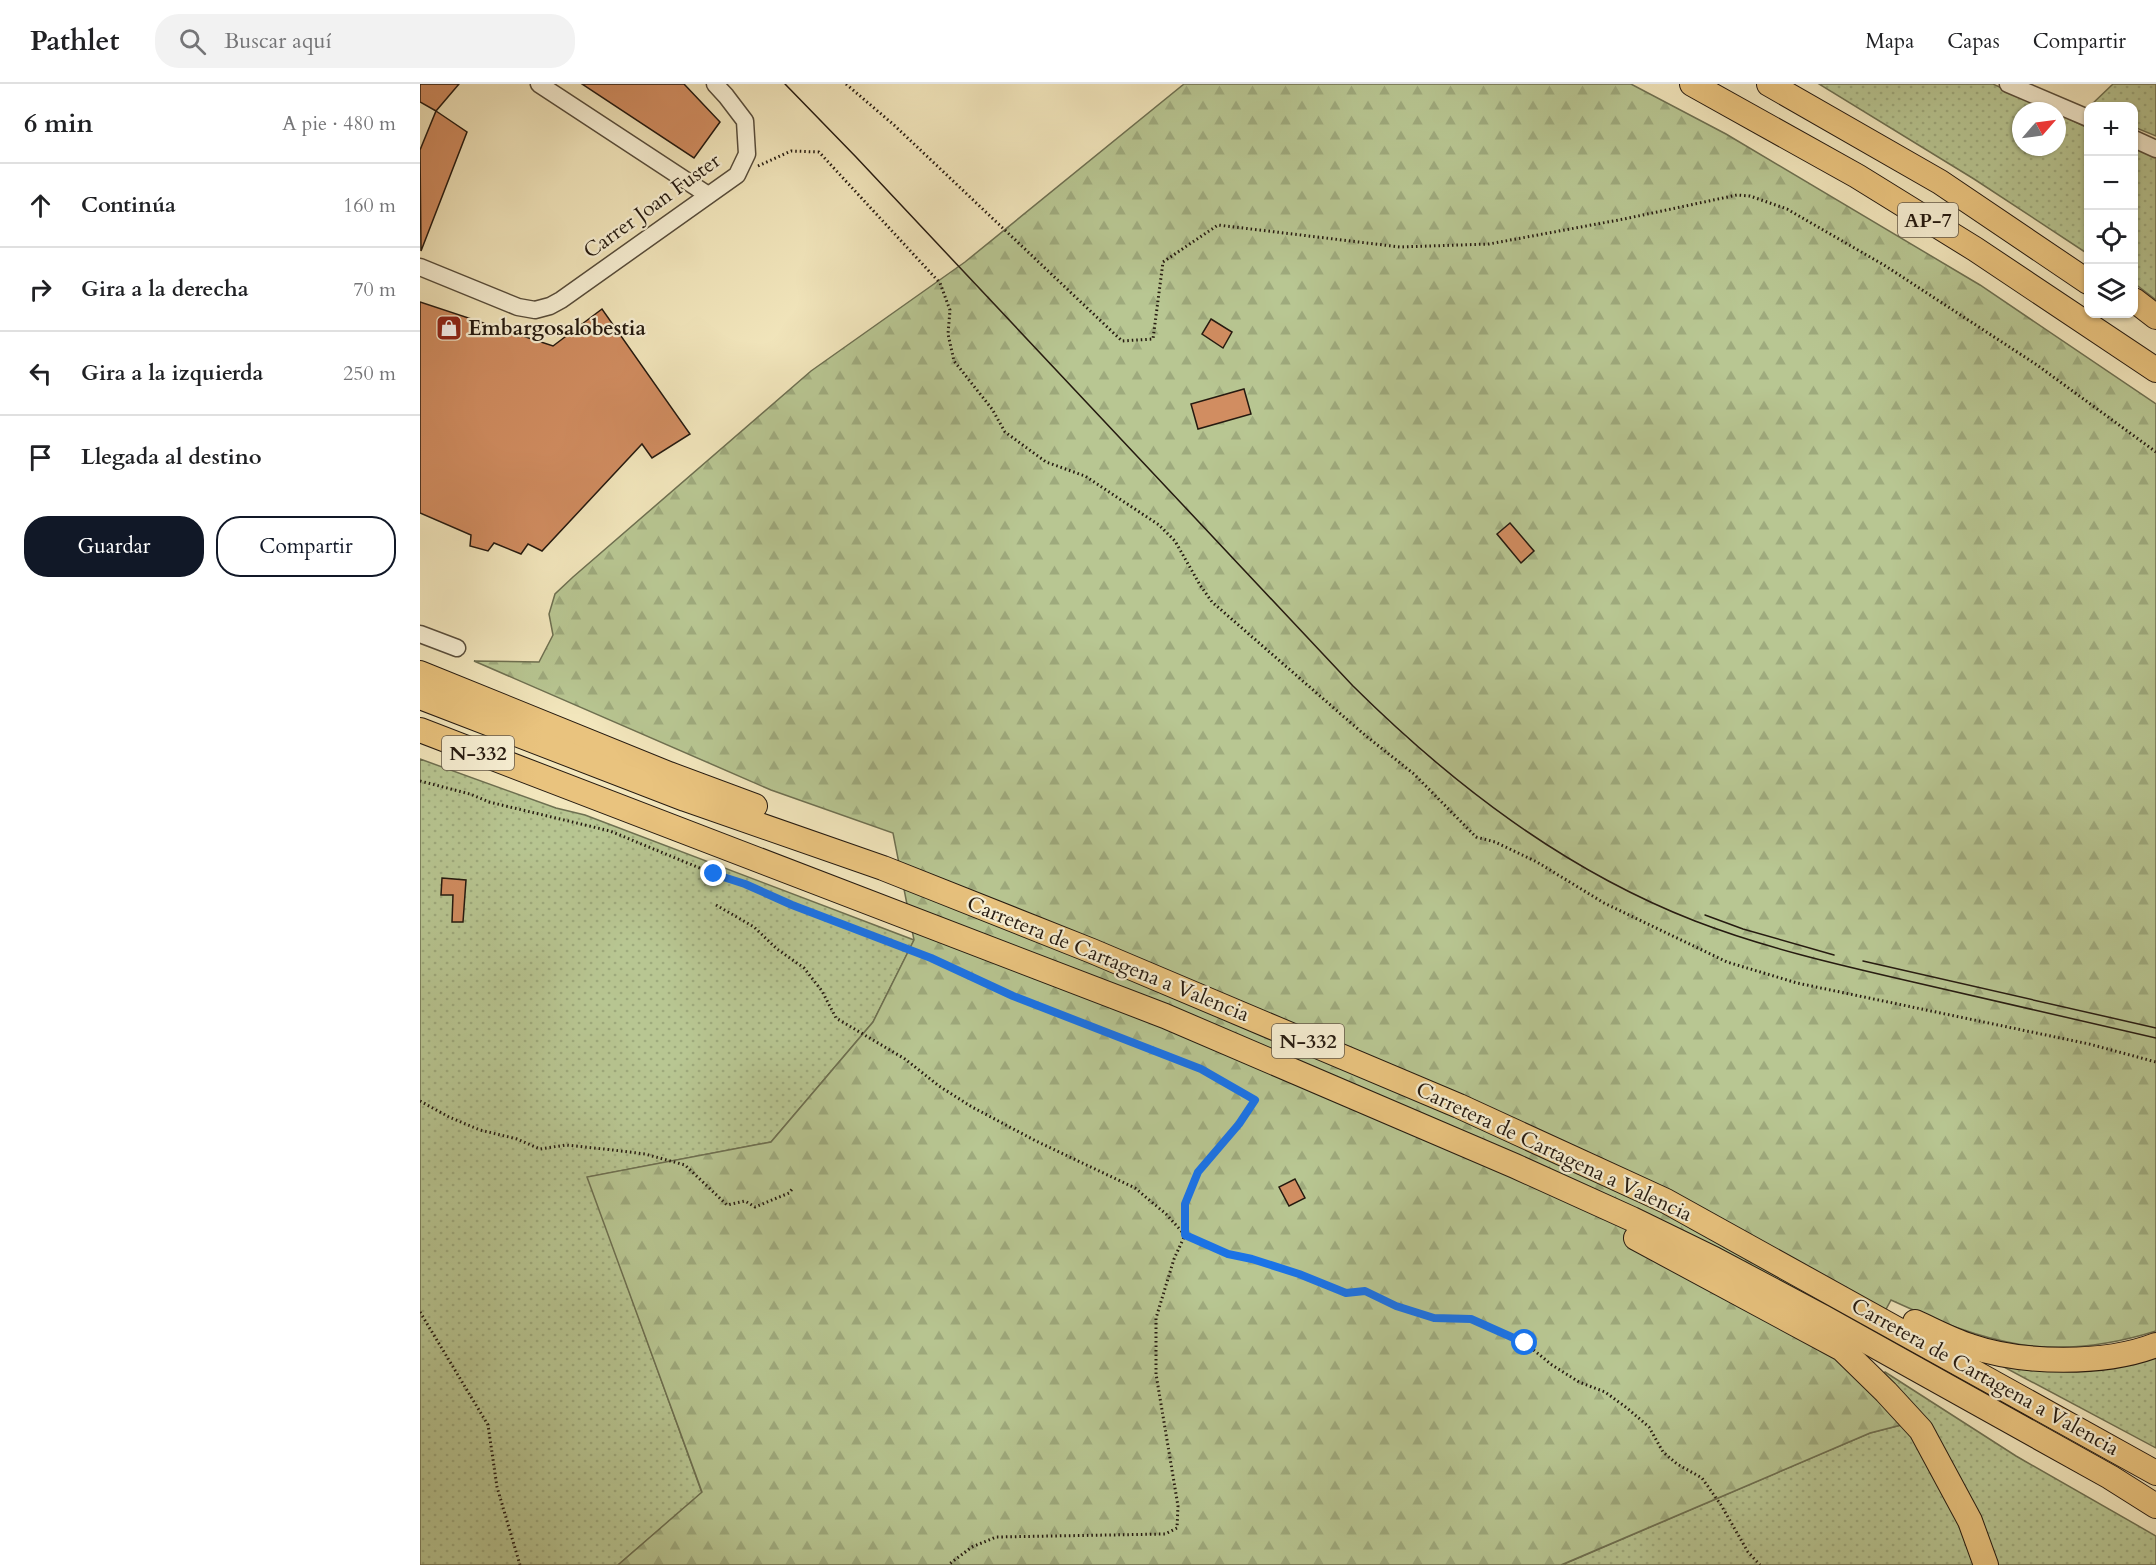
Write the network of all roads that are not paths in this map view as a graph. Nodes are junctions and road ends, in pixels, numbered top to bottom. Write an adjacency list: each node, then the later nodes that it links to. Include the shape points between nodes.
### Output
1 (539, 84): 10 (street)
2 (1692, 84): 18 (highway, AP-7, via 1857,176)
3 (1769, 84): 13 (highway, AP-7, via 1940,182)
4 (1800, 84): 11 (highway)
5 (2008, 84): 7 (street)
6 (720, 90): 10 (street, Carrer Joan Fuster, via 745,121 747,154 737,175)
7 (2084, 116)
8 (2138, 141): 9 (street)
9 (2156, 149)
10 (708, 195): 12 (street, Carrer Joan Fuster, via 550,306 535,310 518,307)
11 (2084, 265)
12 (420, 267)
13 (2084, 279)
14 (2138, 304): 16 (highway)
15 (2138, 315): 17 (highway)
16 (2156, 317)
17 (2156, 328)
18 (2156, 370)
19 (420, 634): 20 (street)
20 (457, 648)
21 (420, 673): 24 (highway, via 669,774 792,819)
22 (420, 697): 24 (highway, Carretera de Cartagena a Valencia / N-332, via 686,799)
23 (420, 730): 25 (highway, Carretera de Cartagena a Valencia / N-332, via 1144,1008)
24 (883, 868): 26 (highway, Carretera de Cartagena a Valencia / N-332, via 1301,1038)
25 (1444, 1134): 29 (highway, Carretera de Cartagena a Valencia / N-332, via 1714,1259); 30 (highway, via 1842,1349 1921,1430 1970,1521)
26 (1666, 1201): 27 (highway, via 1970,1346 2020,1358 2065,1360 2130,1353); 28 (highway, Carretera de Cartagena a Valencia / N-332)
27 (2156, 1344)
28 (2156, 1473)
29 (2156, 1506)
30 (1986, 1565)

